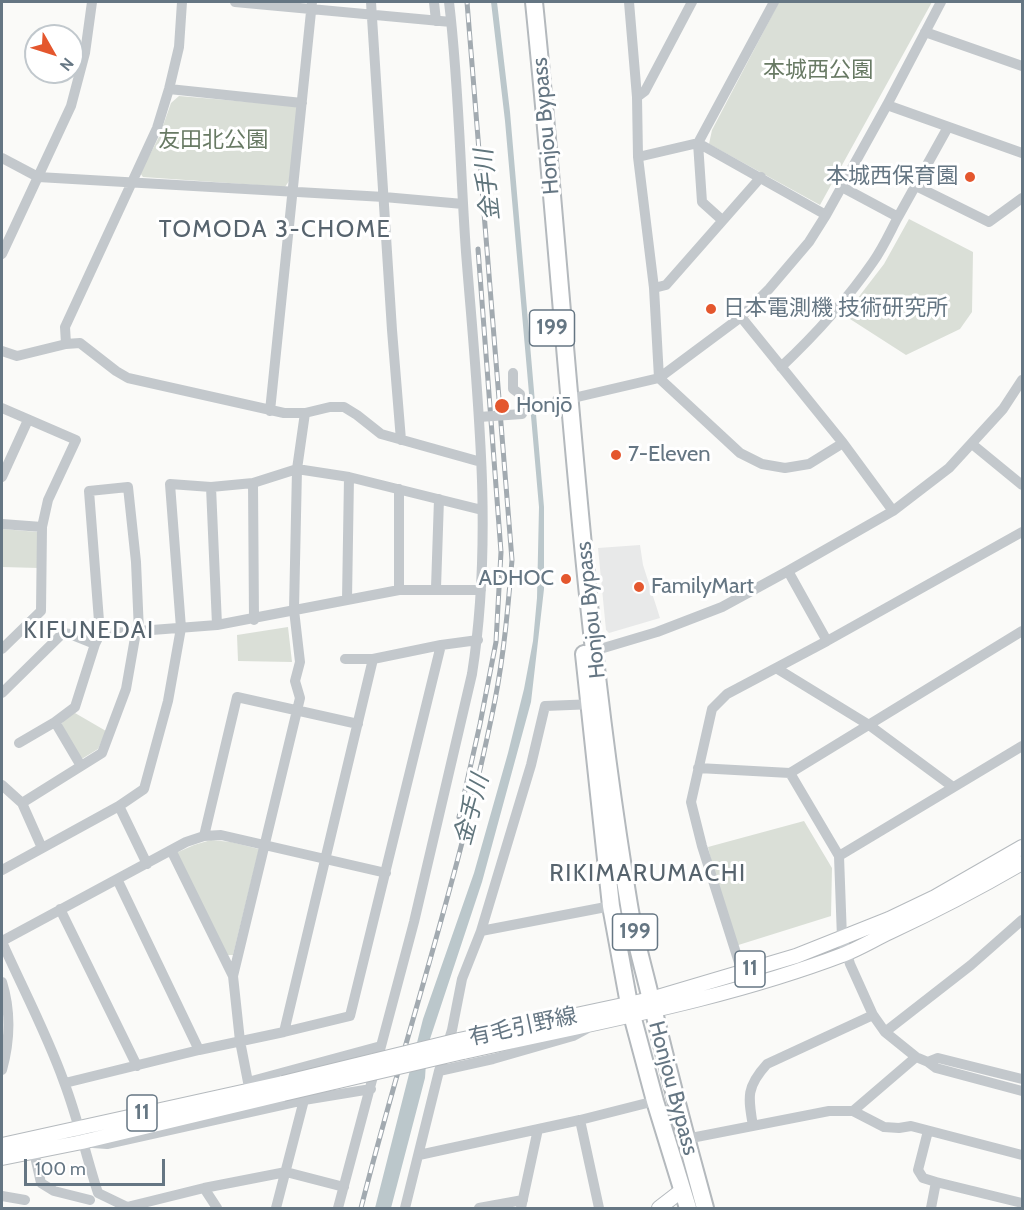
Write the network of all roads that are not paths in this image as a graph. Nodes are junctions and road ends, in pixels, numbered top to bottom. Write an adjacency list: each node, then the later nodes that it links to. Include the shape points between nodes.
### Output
1 (92, 2): 29 (street, via 85,54 70,106)
2 (182, 2): 20 (street, via 179,47)
3 (235, 2): 13 (street)
4 (371, 2): 15 (street)
5 (434, 2): 16 (street)
6 (449, 2): 17 (street)
7 (523, 2): 50 (highway, Honjou Bypass / 199)
8 (534, 2): 50 (highway, Honjou Bypass / 199, via 546,119)
9 (629, 2): 21 (street)
10 (692, 2): 21 (street, via 645,91)
11 (774, 2): 25 (street)
12 (941, 2): 18 (street)
13 (262, 3): 14 (street)
14 (312, 4): 15 (street); 22 (street)
15 (371, 14): 16 (street); 35 (street)
16 (436, 21): 17 (street)
17 (451, 22): 37 (street)
18 (925, 32): 19 (street); 23 (street)
19 (1023, 66)
20 (170, 88): 22 (street); 31 (street)
21 (637, 97): 27 (street)
22 (302, 102): 34 (street)
23 (887, 105): 24 (street); 33 (street)
24 (948, 127): 26 (street); 32 (street)
25 (698, 143): 27 (street); 30 (street); 40 (street, via 702,202)
26 (1023, 153)
27 (638, 157): 42 (street)
28 (2, 158): 29 (street)
29 (38, 177): 31 (street); 41 (street)
30 (761, 177): 38 (street); 40 (street)
31 (133, 183): 34 (street); 44 (street, via 65,327)
32 (916, 186): 36 (street, via 989,222); 39 (street)
33 (842, 187): 38 (street); 39 (street)
34 (294, 193): 35 (street); 52 (street)
35 (384, 197): 37 (street); 56 (street)
36 (1023, 198)
37 (463, 204): 54 (street)
38 (825, 215): 43 (street, via 809,242)
39 (898, 217): 46 (street, via 874,261 839,307)
40 (722, 220): 42 (street, via 666,285)
41 (2, 254)
42 (654, 288): 48 (street)
43 (741, 318): 46 (street); 48 (street)
44 (66, 344): 45 (street, via 17,356); 52 (street, via 80,342 128,378)
45 (2, 351)
46 (781, 367): 57 (street)
47 (513, 373): 54 (street, bridge, via 513,389 520,394 522,414)
48 (658, 378): 50 (street); 57 (street, via 740,453 762,464 785,468 808,464)
49 (1023, 380): 58 (street)
50 (563, 400): 89 (highway, Honjou Bypass / 199)
51 (2, 408): 55 (street)
52 (270, 411): 53 (street)
53 (305, 413): 56 (street, via 344,407 381,434); 60 (street)
54 (479, 417): 59 (street)
55 (28, 420): 61 (street); 71 (street, via 76,440 48,500)
56 (401, 440): 59 (street)
57 (843, 443): 69 (street)
58 (972, 444): 63 (street); 69 (street, via 949,468)
59 (481, 462): 68 (street)
60 (297, 469): 62 (street); 64 (street); 78 (street)
61 (2, 477)
62 (349, 477): 66 (street); 77 (street)
63 (1021, 480)
64 (253, 483): 65 (street); 79 (street)
65 (211, 487): 80 (street); 81 (street, via 170,484)
66 (399, 489): 67 (street); 75 (street)
67 (439, 499): 68 (street); 74 (street)
68 (482, 510): 76 (street)
69 (893, 511): 73 (street)
70 (2, 524): 71 (street)
71 (42, 527): 88 (street, via 41,611)
72 (1023, 532): 86 (street)
73 (788, 572): 86 (street); 89 (street, via 694,619)
74 (436, 588): 75 (street); 76 (street)
75 (399, 590): 77 (street)
76 (481, 590): 85 (street)
77 (347, 600): 78 (street)
78 (294, 610): 79 (street); 95 (street, via 300,662 295,681 300,698)
79 (254, 620): 80 (street)
80 (217, 625): 81 (street)
81 (181, 628): 83 (street); 107 (street, via 168,701 144,789)
82 (1023, 631): 98 (street)
83 (138, 632): 84 (street); 84 (street, via 128,487 89,491); 101 (street, via 126,689 102,753)
84 (98, 639): 93 (street, via 63,633); 96 (street, via 75,707)
85 (478, 640): 87 (street); 139 (street, via 414,922)
86 (827, 641): 92 (street)
87 (441, 645): 91 (street); 118 (street)
88 (2, 649)
89 (590, 652): 94 (highway, Honjou Bypass / 199)
90 (345, 659): 91 (street)
91 (373, 659): 97 (street)
92 (776, 668): 98 (street); 102 (street, via 727,694 712,709)
93 (2, 693)
94 (595, 704): 120 (highway, Honjou Bypass / 199); 123 (street, via 545,706); 130 (highway, Honjou Bypass / 199, via 629,907)
95 (298, 710): 97 (street); 108 (street, via 237,697); 109 (street)
96 (55, 722): 99 (street); 101 (street)
97 (358, 724): 114 (street)
98 (869, 725): 103 (street); 105 (street)
99 (19, 743)
100 (1023, 746): 105 (street)
101 (81, 766): 106 (street)
102 (698, 768): 103 (street); 127 (street, via 691,802)
103 (790, 773): 113 (street)
104 (2, 785): 106 (street)
105 (953, 787): 113 (street)
106 (22, 802): 111 (street)
107 (119, 806): 111 (street); 116 (street)
108 (204, 836): 109 (street, via 221,835); 112 (street)
109 (265, 846): 114 (street); 128 (street)
110 (1023, 847): 124 (main road, 有毛引野線 / 11, via 934,897)
111 (42, 848): 117 (street)
112 (171, 850): 116 (street); 128 (street)
113 (839, 856): 124 (street)
114 (326, 859): 118 (street); 134 (street)
115 (1023, 863): 126 (main road, 有毛引野線 / 11, via 942,908)
116 (147, 864): 119 (street)
117 (2, 870)
118 (386, 873): 134 (street, via 350,1016)
119 (117, 879): 121 (street); 138 (street)
120 (611, 906): 123 (street); 131 (highway, Honjou Bypass / 199)
121 (60, 909): 125 (street); 142 (street)
122 (1023, 920): 135 (street)
123 (481, 931): 144 (street, via 462,979)
124 (842, 938): 126 (street); 127 (main road, 有毛引野線 / 11)
125 (2, 942): 146 (street)
126 (846, 953): 130 (main road, 有毛引野線 / 11, via 744,988); 132 (street)
127 (742, 972): 130 (main road, 有毛引野線 / 11)
128 (233, 976): 136 (street)
129 (2, 982): 143 (street, via 9,1011)
130 (652, 1006): 131 (main road, 有毛引野線 / 11); 159 (highway, Honjou Bypass / 199)
131 (630, 1010): 133 (main road, 有毛引野線 / 11); 137 (main road, 有毛引野線 / 11); 152 (highway, Honjou Bypass / 199)
132 (873, 1016): 135 (street); 156 (street, via 767,1064 750,1086 748,1100)
133 (598, 1022): 137 (main road, 有毛引野線 / 11); 144 (street, via 573,1036)
134 (284, 1032): 136 (street)
135 (885, 1032): 140 (street)
136 (240, 1041): 138 (street); 147 (street)
137 (461, 1043): 139 (street); 148 (main road, 有毛引野線 / 11, bridge)
138 (199, 1050): 142 (street)
139 (377, 1050): 147 (street); 149 (street)
140 (916, 1057): 141 (street); 153 (street)
141 (928, 1062): 145 (street, via 938,1058); 150 (street, via 936,1068)
142 (137, 1066): 146 (street)
143 (2, 1070)
144 (439, 1071): 163 (street)
145 (1023, 1079)
146 (65, 1083): 155 (street)
147 (249, 1086): 148 (main road, 有毛引野線 / 11); 155 (main road, 有毛引野線 / 11)
148 (283, 1088): 160 (main road, 有毛引野線 / 11)
149 (370, 1089): 151 (street); 168 (street)
150 (1023, 1091)
151 (304, 1100): 160 (street, via 106,1144); 166 (street)
152 (655, 1101): 154 (street); 170 (highway, Honjou Bypass / 199)
153 (853, 1111): 156 (street, via 829,1111); 158 (street, via 884,1127 911,1126)
154 (580, 1120): 157 (street); 182 (street)
155 (80, 1126): 160 (street); 161 (main road, 有毛引野線 / 11)
156 (753, 1126): 159 (street)
157 (538, 1130): 163 (street); 175 (street)
158 (928, 1131): 164 (street); 167 (street, via 918,1170 923,1179)
159 (686, 1139): 185 (highway, Honjou Bypass / 199)
160 (82, 1142): 162 (main road, 有毛引野線 / 11); 173 (street)
161 (2, 1145)
162 (33, 1152): 165 (main road, 有毛引野線 / 11); 173 (street, via 41,1183 54,1191)
163 (419, 1155): 180 (street)
164 (1023, 1155)
165 (2, 1158)
166 (286, 1172): 168 (street); 169 (street); 178 (street)
167 (936, 1182): 174 (street); 186 (street)
168 (344, 1187): 179 (street)
169 (204, 1188): 176 (street); 177 (street)
170 (681, 1191): 183 (main road); 184 (highway, Honjou Bypass / 199)
171 (2, 1196): 172 (street)
172 (25, 1200)
173 (91, 1201): 176 (street)
174 (1023, 1203)
175 (522, 1204): 181 (street)
176 (127, 1208)
177 (217, 1209)
178 (276, 1209)
179 (338, 1209)
180 (405, 1209)
181 (479, 1209)
182 (599, 1209)
183 (659, 1209)
184 (688, 1209)
185 (705, 1209)
186 (931, 1209)

